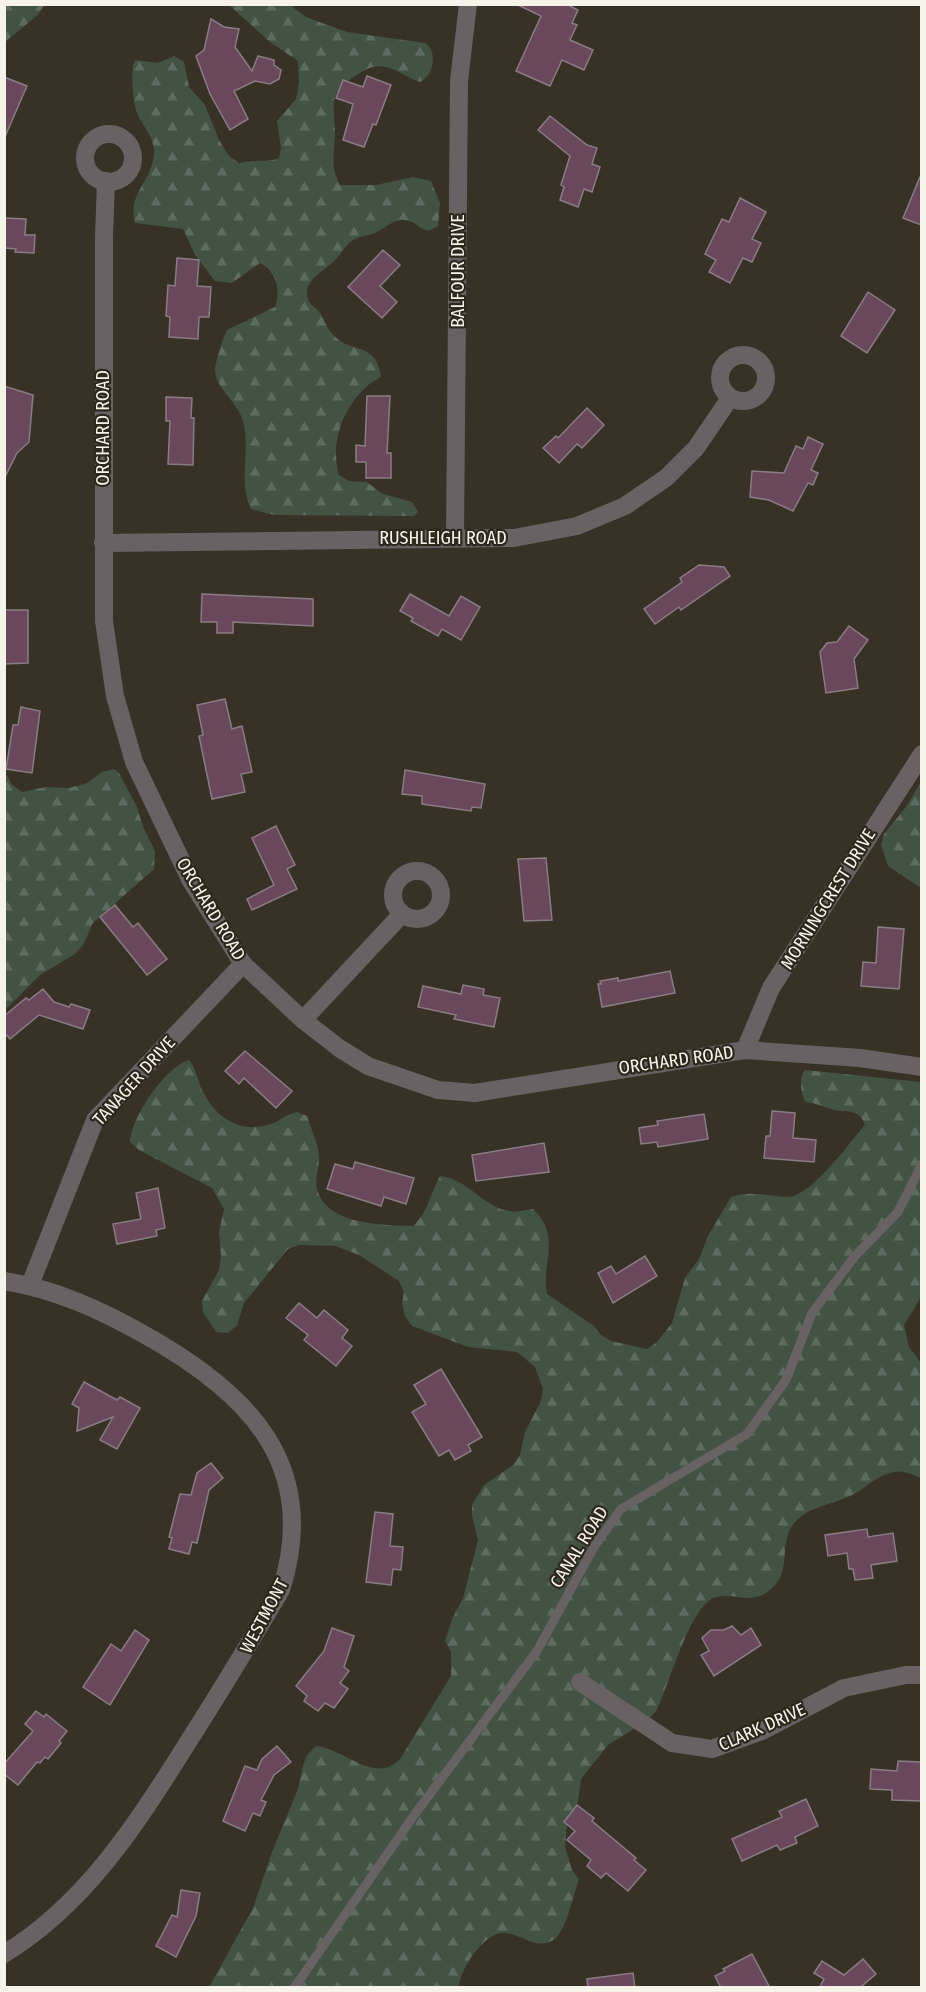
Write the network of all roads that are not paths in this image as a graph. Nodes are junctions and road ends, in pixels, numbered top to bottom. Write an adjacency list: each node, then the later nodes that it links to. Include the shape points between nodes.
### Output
1 (468, 4): 4 (street, BALFOUR DRIVE, via 459,81)
2 (106, 181): 5 (street, ORCHARD ROAD)
3 (730, 398): 4 (street, RUSHLEIGH ROAD, via 696,448 666,478 625,506 577,526 514,538)
4 (455, 538): 5 (street, RUSHLEIGH ROAD)
5 (103, 543): 8 (street, ORCHARD ROAD, via 104,621 115,696 134,762 191,881)
6 (921, 754): 10 (street, MORNINGCREST DRIVE, via 771,988)
7 (402, 914): 9 (street)
8 (243, 964): 9 (street, ORCHARD ROAD); 14 (street, TANAGER DRIVE, via 95,1120)
9 (303, 1020): 10 (street, ORCHARD ROAD, via 368,1066 438,1090 475,1093)
10 (746, 1050): 11 (street, ORCHARD ROAD, via 860,1058)
11 (921, 1067)
12 (921, 1164): 18 (lane, CANAL ROAD, via 898,1212 855,1256 812,1313 786,1380 747,1434 621,1509 594,1546 537,1651 415,1814)
13 (4, 1281): 14 (street, WESTMONT)
14 (30, 1285): 17 (street, WESTMONT, via 101,1310 189,1359 226,1387 255,1418 275,1451 287,1485 292,1538 290,1562 281,1590 144,1812 88,1887)
15 (921, 1675): 16 (street, CLARK DRIVE, via 844,1688 762,1731 712,1749 672,1743)
16 (580, 1682)
17 (4, 1954)
18 (294, 1988)

